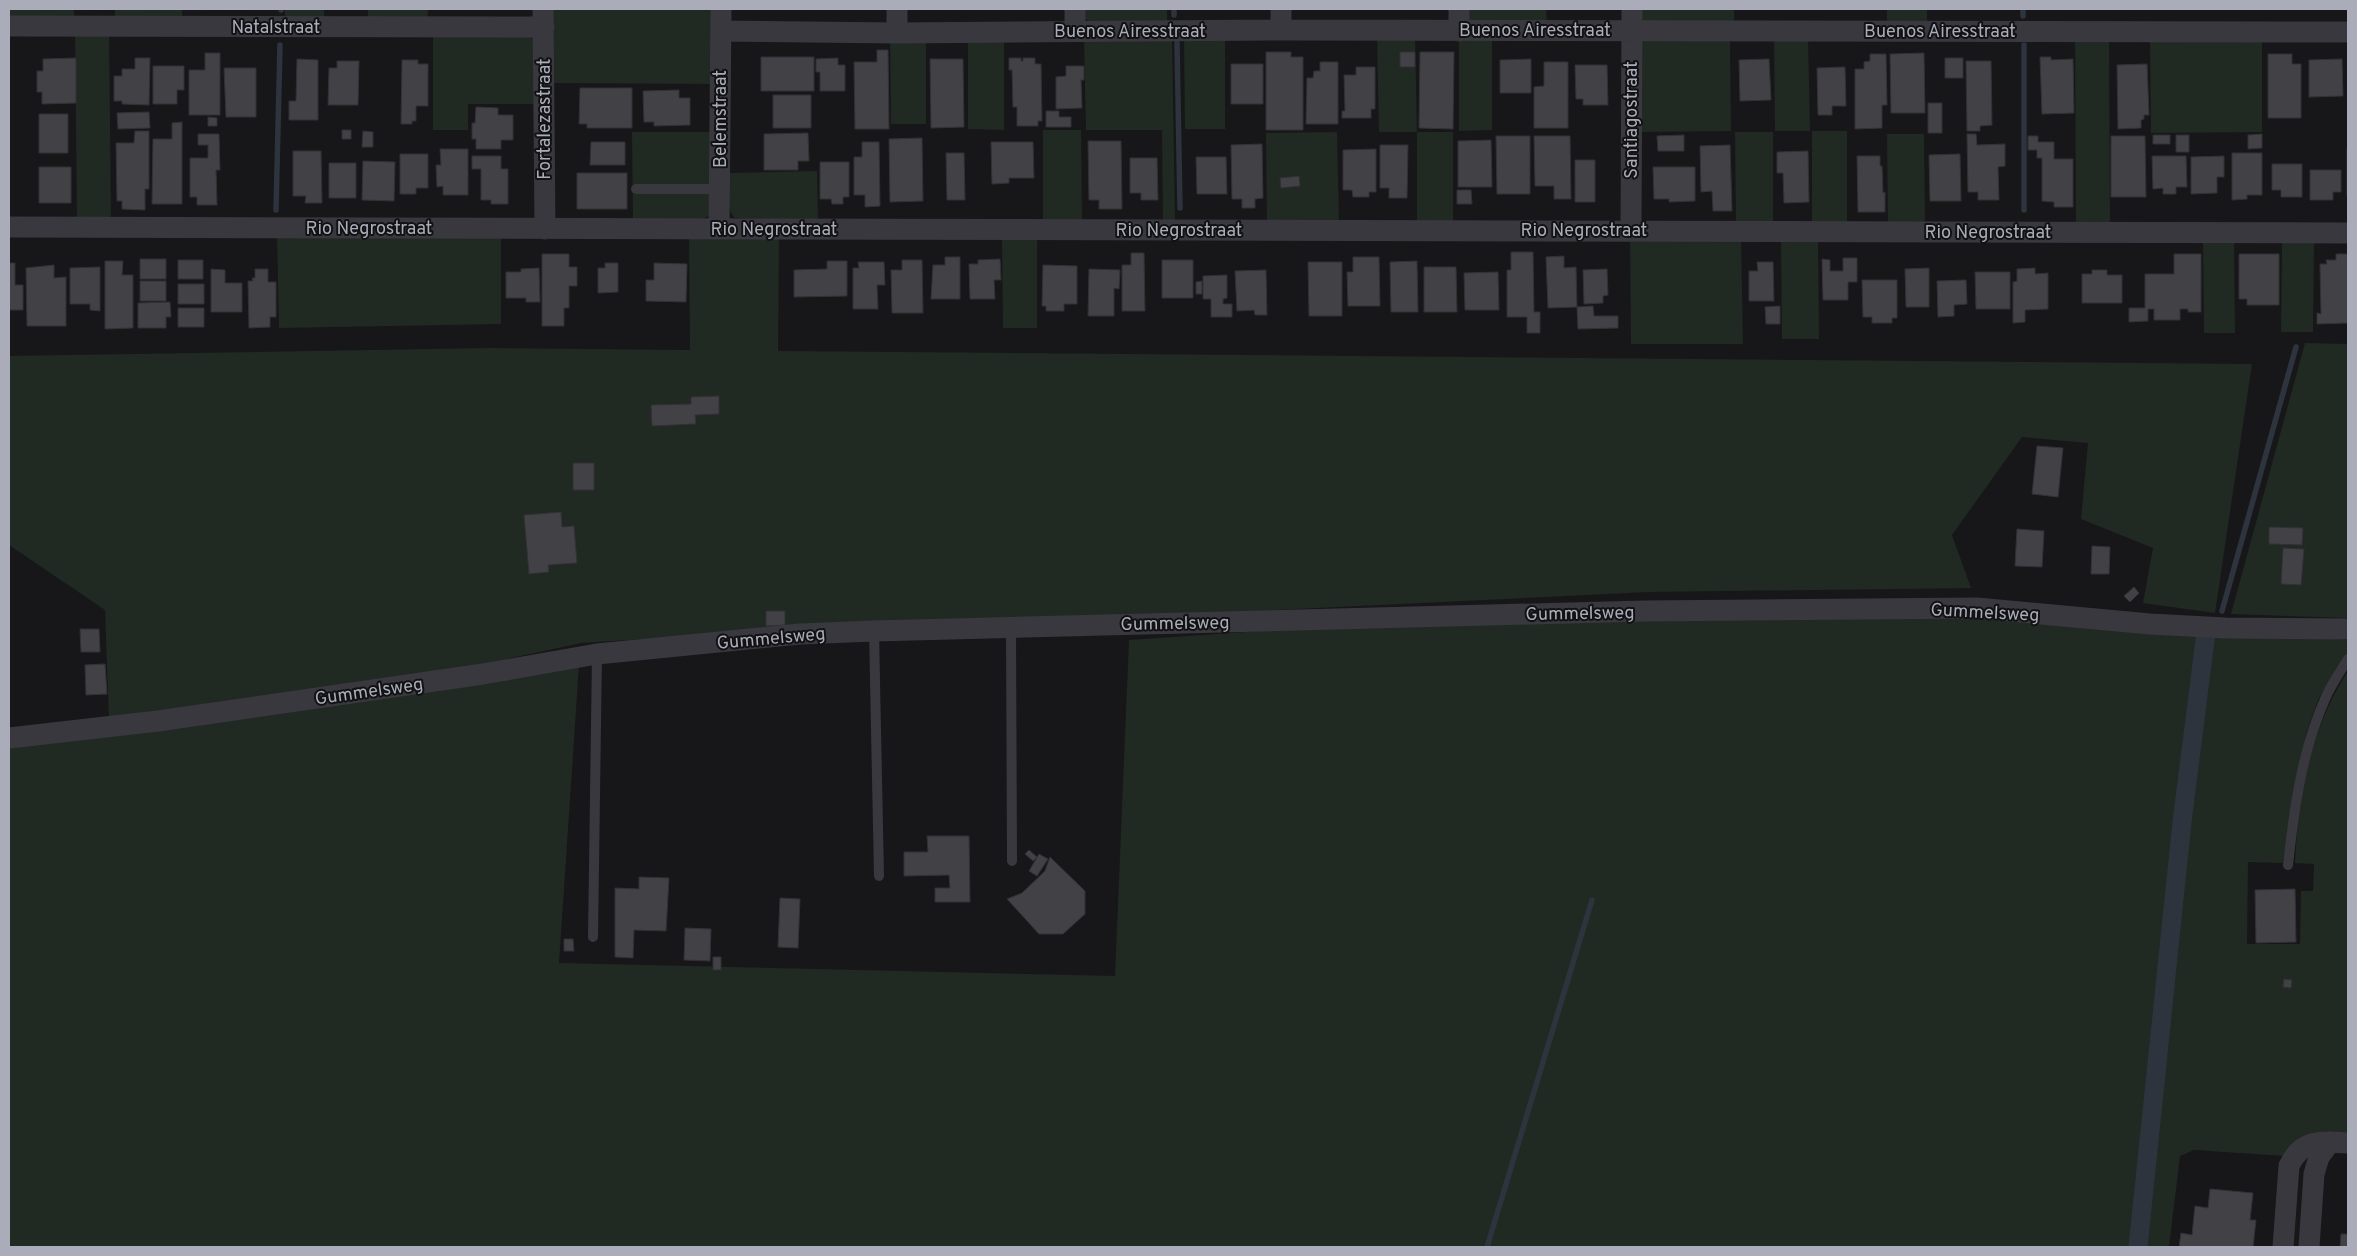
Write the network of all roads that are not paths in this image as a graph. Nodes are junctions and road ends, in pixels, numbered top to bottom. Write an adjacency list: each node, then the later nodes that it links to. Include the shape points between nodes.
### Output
1 (721, 9): 11 (street, Belemstraat)
2 (897, 9): 15 (street)
3 (1075, 9): 12 (street)
4 (1281, 9): 9 (street)
5 (1459, 9): 13 (street)
6 (1632, 9): 10 (street, Santiagostraat)
7 (544, 18): 8 (street, Natalstraat); 19 (street, Fortalezastraat)
8 (9, 26)
9 (1281, 30): 12 (street, Buenos Airesstraat); 13 (street, Buenos Airesstraat)
10 (1632, 30): 13 (street, Buenos Airesstraat); 14 (street, Buenos Airesstraat); 21 (street, Santiagostraat)
11 (721, 31): 15 (street, Buenos Airesstraat); 17 (street, Belemstraat)
12 (1075, 31): 15 (street, Buenos Airesstraat)
13 (1459, 31)
14 (2348, 32)
15 (897, 33)
16 (636, 189): 17 (lane)
17 (720, 189): 20 (street, Belemstraat)
18 (9, 227): 19 (street, Rio Negrostraat)
19 (544, 229): 20 (street, Rio Negrostraat)
20 (720, 229): 21 (street, Rio Negrostraat)
21 (1631, 230): 22 (street, Rio Negrostraat)
22 (2348, 233)
23 (1011, 627): 24 (street, Gummelsweg, via 1645,611 1977,608 2150,624); 25 (street, Gummelsweg); 29 (lane)
24 (2348, 629)
25 (874, 631): 26 (street, Gummelsweg, via 800,634); 31 (lane)
26 (597, 654): 28 (street, Gummelsweg, via 483,674 158,721); 32 (lane)
27 (2348, 659): 30 (lane, via 2312,730 2300,781)
28 (9, 738)
29 (1012, 861)
30 (2288, 864)
31 (879, 876)
32 (594, 937)
33 (2339, 1142): 34 (street, via 2306,1145 2295,1154 2289,1166); 35 (street, via 2319,1157 2314,1174)
34 (2283, 1247)
35 (2309, 1247)

